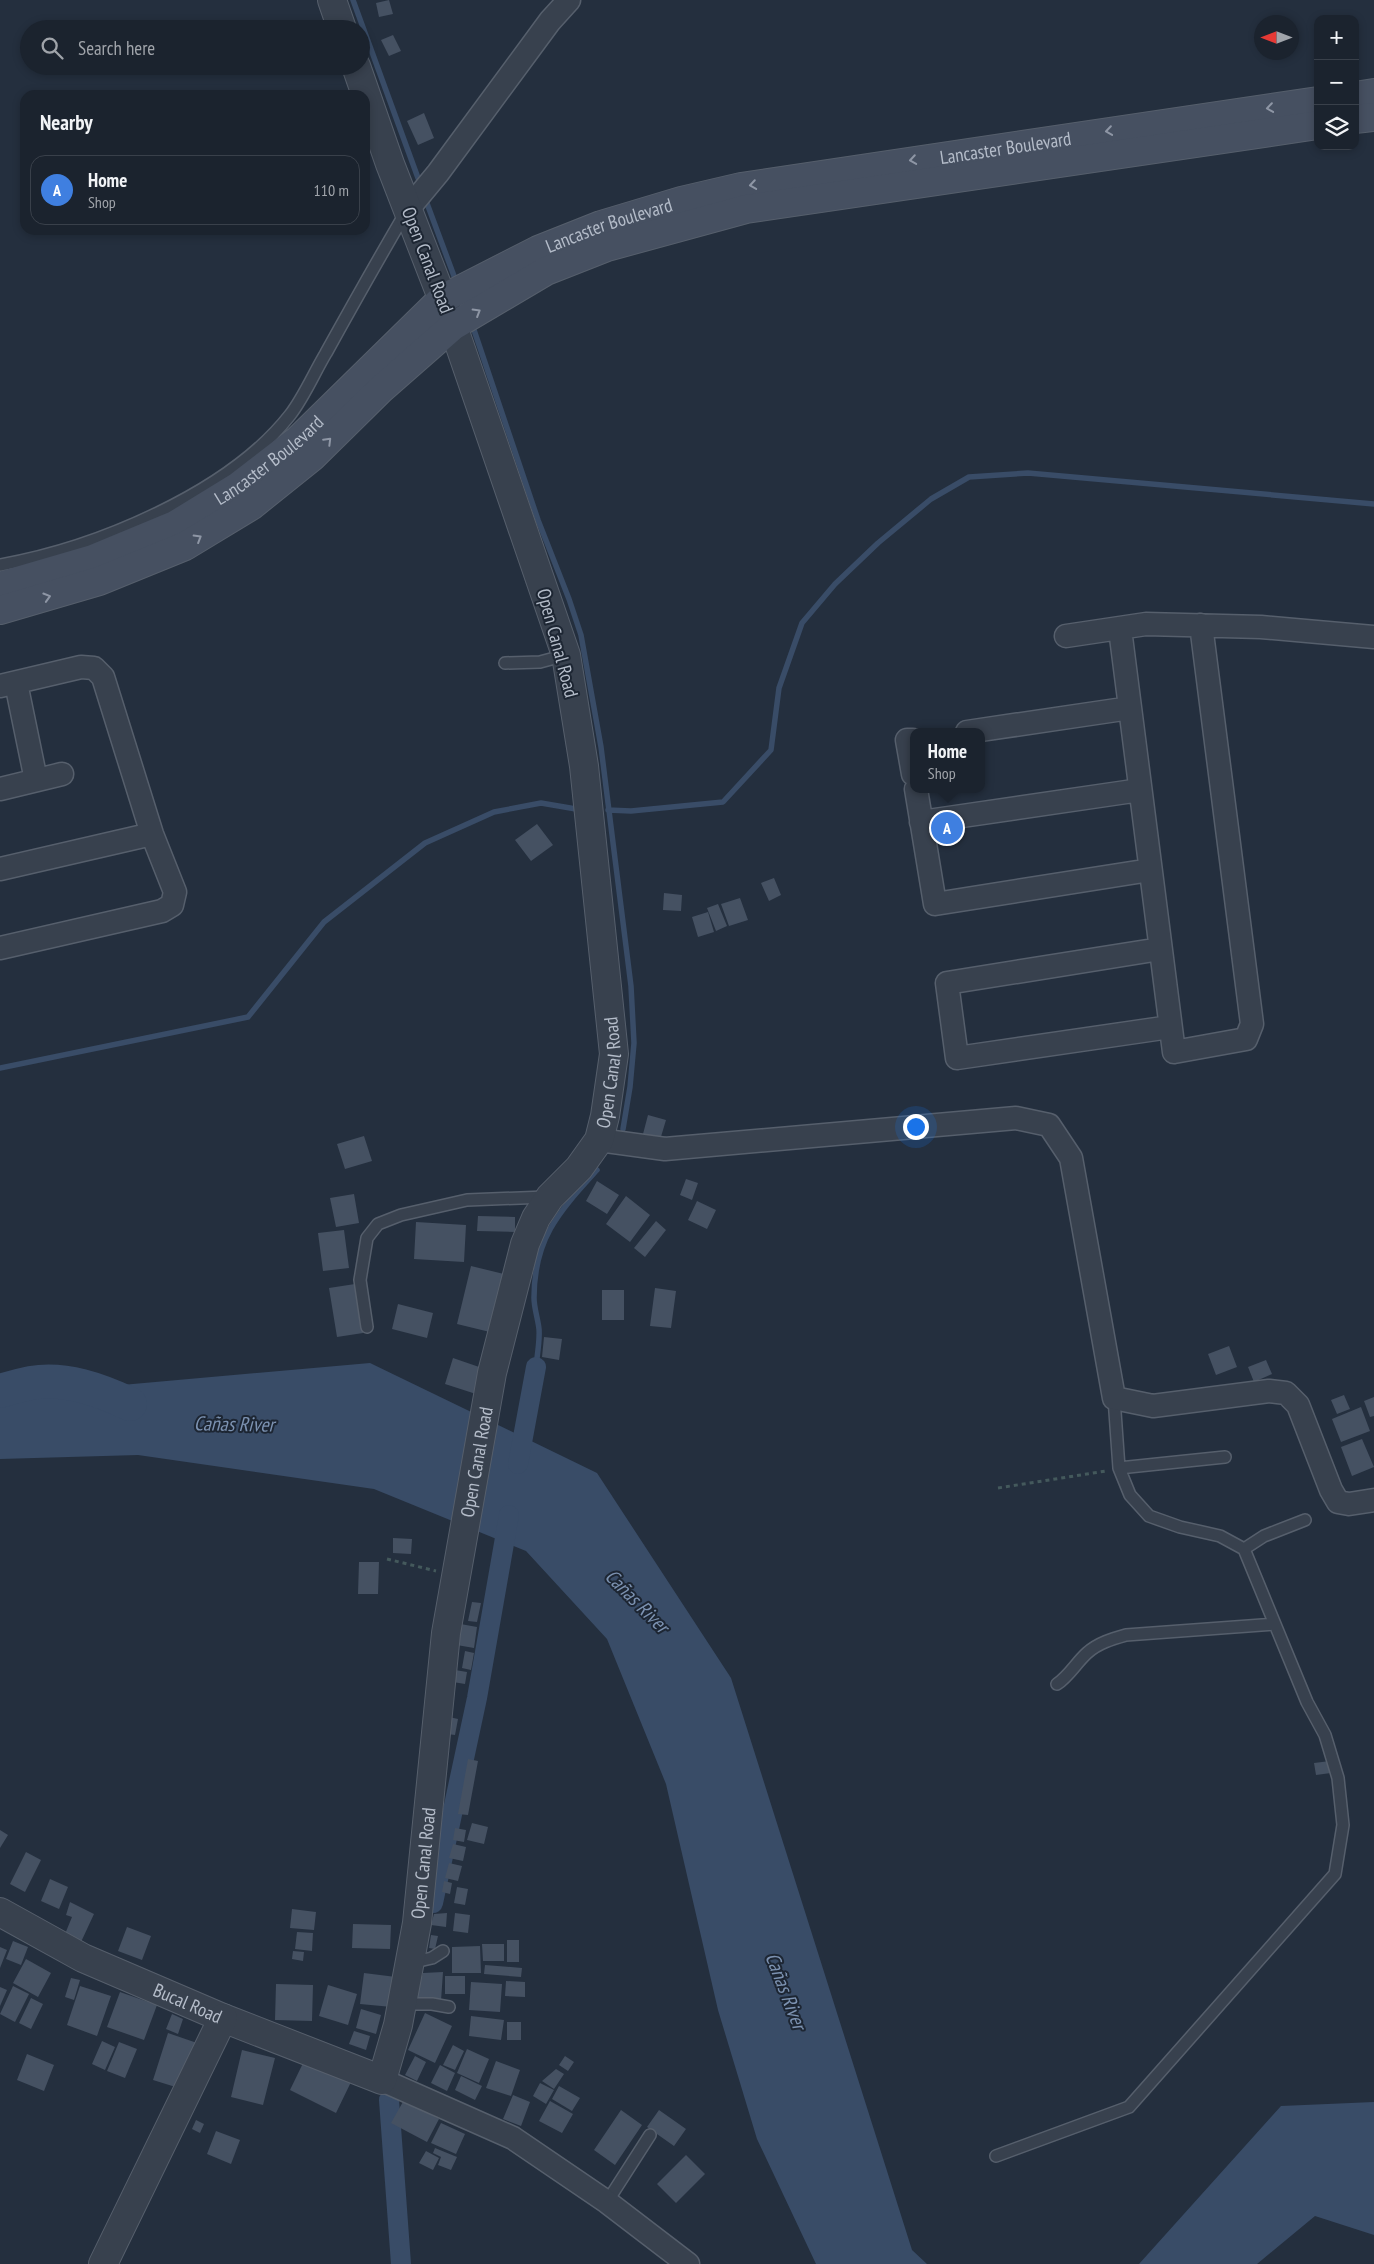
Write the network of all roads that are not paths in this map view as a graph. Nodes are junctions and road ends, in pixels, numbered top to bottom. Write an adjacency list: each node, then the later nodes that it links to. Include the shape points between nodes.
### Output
1 (332, 0): 3 (street)
2 (569, 0): 13 (street)
3 (339, 20)
4 (359, 75): 5 (street, Open Canal Road)
5 (364, 90)
6 (1374, 93): 7 (main road)
7 (1359, 95)
8 (1314, 102): 14 (main road, Lancaster Boulevard, one-way to 14, via 741,187 601,224 538,250)
9 (370, 106): 13 (street, Open Canal Road)
10 (1374, 117): 11 (main road)
11 (1359, 119)
12 (1314, 126): 15 (main road, Lancaster Boulevard, one-way to 12, via 546,271 607,247 746,209)
13 (409, 208): 14 (street, Open Canal Road); 16 (lane, via 291,414 261,448 213,484 152,515 79,545)
14 (442, 299): 15 (street, Open Canal Road); 17 (main road, Lancaster Boulevard, via 298,440 238,487 175,525 93,559)
15 (453, 326): 18 (main road, Lancaster Boulevard, one-way to 15, via 99,581 176,549 251,506 312,458 380,390); 23 (street, Open Canal Road)
16 (0, 565)
17 (0, 586)
18 (0, 610)
19 (1201, 625): 20 (street, via 1146,624); 22 (street); 41 (street, via 1252,1024 1246,1040 1174,1052)
20 (1120, 629): 21 (street); 26 (street)
21 (1066, 636)
22 (1374, 637)
23 (566, 655): 24 (lane, via 540,662); 42 (street, Open Canal Road, via 584,766 614,1054)
24 (505, 663)
25 (8, 684): 31 (street); 36 (street, via 80,667 94,668 103,677)
26 (1130, 708): 27 (street); 33 (street)
27 (985, 729)
28 (910, 740): 29 (street)
29 (910, 754)
30 (62, 774): 31 (street)
31 (36, 780): 32 (street)
32 (0, 789)
33 (1140, 790): 35 (street); 38 (street)
34 (917, 793): 35 (street)
35 (921, 822): 38 (street, via 935,904)
36 (152, 834): 37 (street); 39 (street, via 174,892 172,905 162,911)
37 (0, 869)
38 (1150, 870): 40 (street)
39 (0, 948)
40 (1160, 949): 41 (street); 41 (street, via 947,983 957,1058)
41 (1170, 1027)
42 (598, 1140): 43 (street, Open Canal Road, via 579,1168); 45 (street, via 665,1149 1016,1118 1049,1125 1071,1158)
43 (550, 1197): 44 (lane, via 468,1200 401,1215 378,1224 367,1238 360,1280); 55 (street, Open Canal Road, via 536,1218 526,1244 492,1373 440,1679 423,1866)
44 (367, 1327)
45 (1114, 1398): 47 (lane); 48 (street, via 1153,1406 1270,1392 1286,1393 1298,1405 1330,1490 1338,1502 1349,1504)
46 (1225, 1457): 47 (lane)
47 (1119, 1468): 50 (lane, via 1130,1496 1149,1516 1220,1536)
48 (1374, 1500)
49 (1305, 1520): 50 (lane, via 1264,1536)
50 (1244, 1549): 51 (lane)
51 (1274, 1624): 52 (lane, via 1126,1635 1105,1641 1087,1653); 61 (lane, via 1307,1702 1325,1735 1338,1778 1344,1825 1334,1874 1129,2107)
52 (1057, 1684)
53 (0, 1912): 58 (street, Bucal Road, via 83,1958)
54 (443, 1951): 55 (lane)
55 (410, 1964): 56 (street, Open Canal Road)
56 (402, 2004): 57 (lane); 59 (street, Open Canal Road)
57 (449, 2007)
58 (223, 2018): 59 (street, Bucal Road); 63 (street)
59 (382, 2080): 62 (street, via 513,2138)
60 (650, 2135): 62 (lane)
61 (996, 2156)
62 (606, 2202): 64 (street)
63 (103, 2264)
64 (688, 2264)

